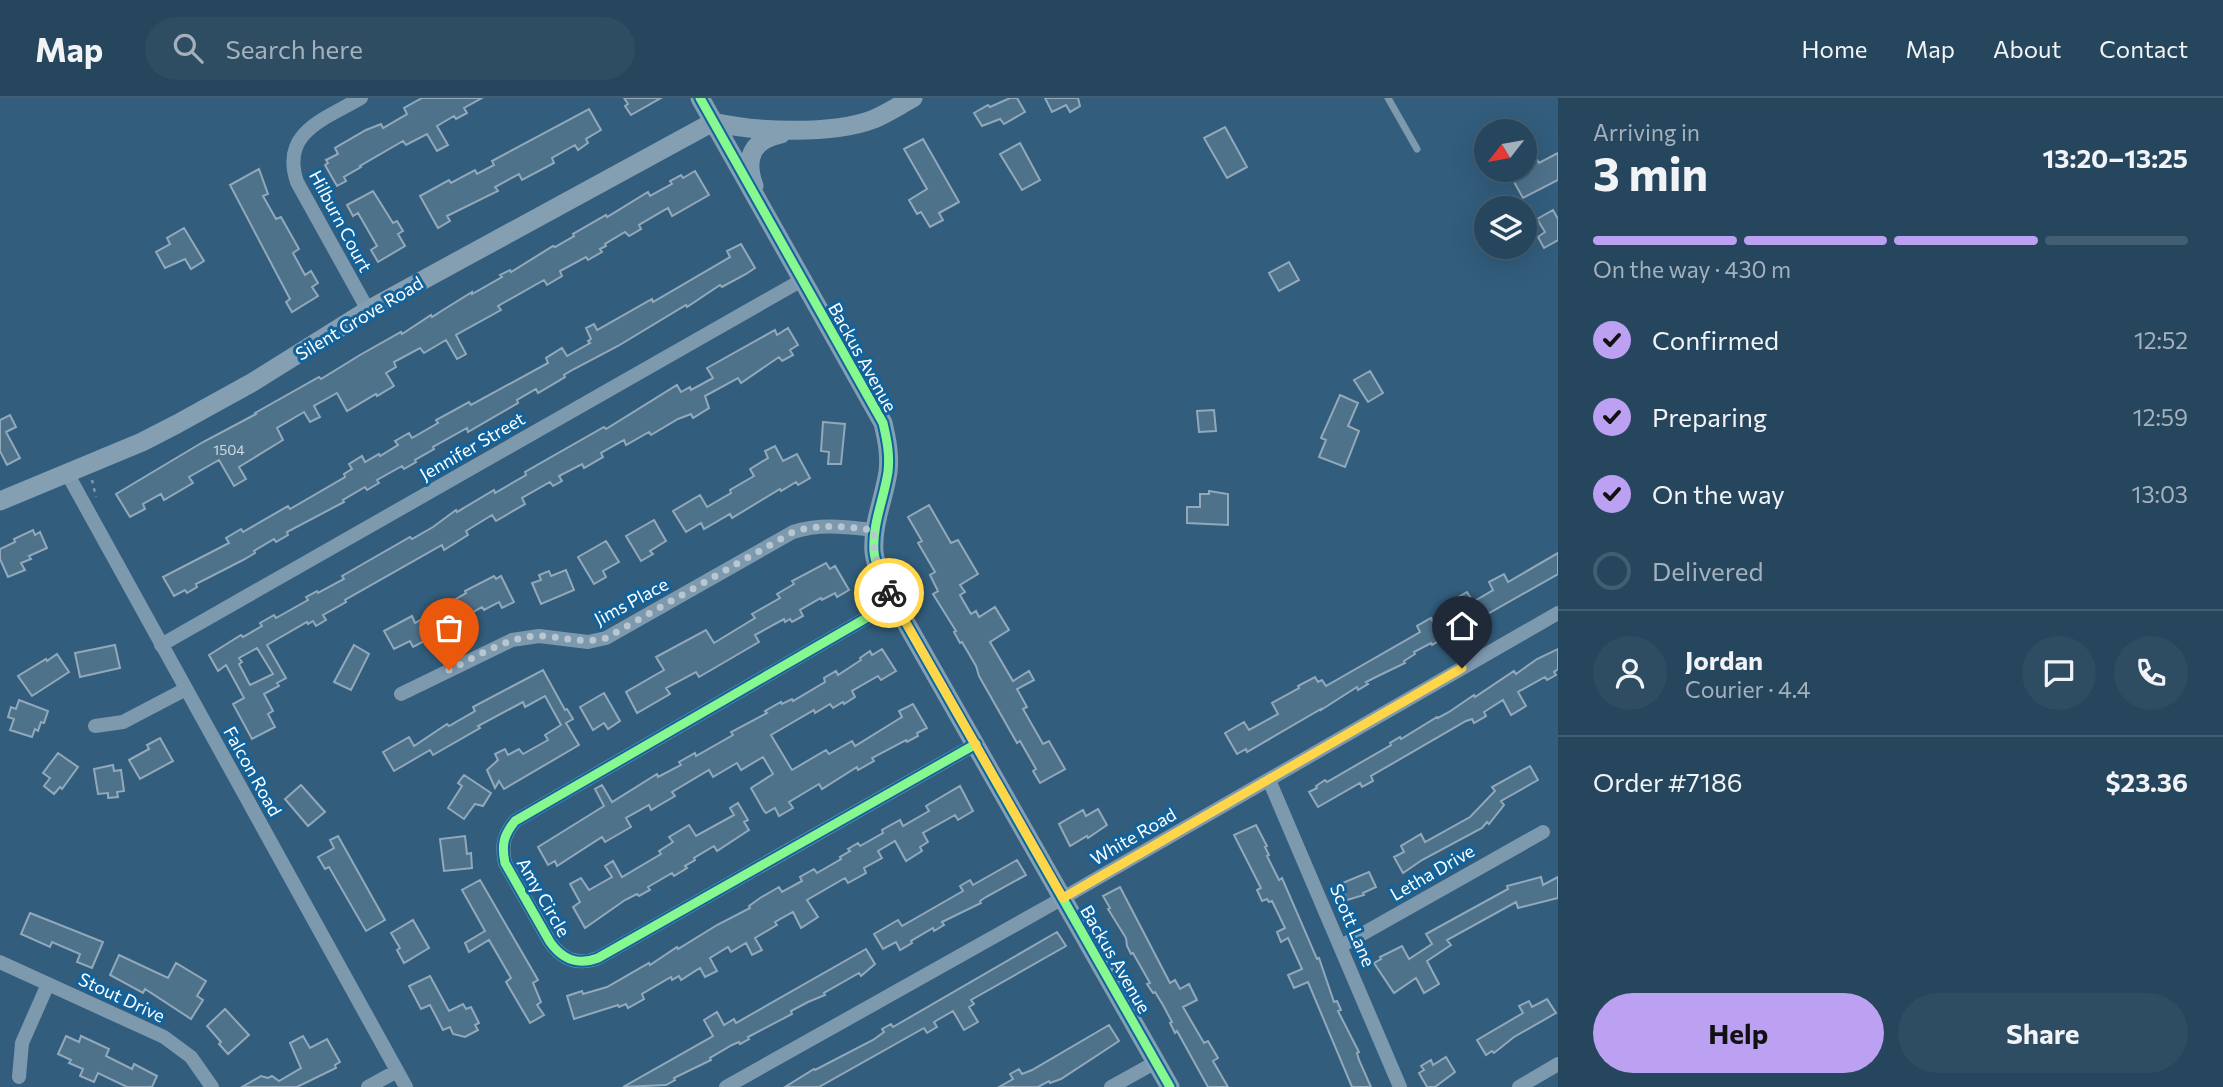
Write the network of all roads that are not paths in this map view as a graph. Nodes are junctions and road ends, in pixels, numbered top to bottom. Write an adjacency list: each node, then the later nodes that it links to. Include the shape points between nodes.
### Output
1 (360, 98): 10 (street, Hilburn Court, via 305,131 293,153 292,169)
2 (700, 98): 5 (street, Backus Avenue)
3 (913, 98): 6 (street, via 874,119)
4 (1388, 98): 7 (lane)
5 (713, 122): 6 (street, via 739,128); 8 (street, Backus Avenue); 10 (street, Silent Grove Road)
6 (803, 129): 8 (street, via 767,136 753,151 751,177)
7 (1417, 149)
8 (763, 211): 9 (street, Backus Avenue)
9 (802, 280): 13 (street, Backus Avenue, via 883,424 888,472); 16 (street, Jennifer Street)
10 (368, 310): 11 (street, Silent Grove Road, via 177,424)
11 (67, 473): 12 (street, Silent Grove Road); 16 (street, Falcon Road)
12 (0, 501)
13 (874, 530): 14 (street, Backus Avenue, via 874,554); 18 (street, Jims Place, via 835,526 793,532 606,638 588,642 539,636 512,640)
14 (894, 602): 20 (street, Backus Avenue); 20 (street, Amy Circle, via 515,821 504,835 505,863 550,942 557,952 576,962 598,958)
15 (1558, 613): 21 (street, White Road)
16 (161, 645): 17 (street, Falcon Road)
17 (186, 689): 19 (street, via 123,722); 29 (street, Falcon Road)
18 (401, 694)
19 (95, 726)
20 (976, 744): 23 (street, Backus Avenue)
21 (1269, 779): 23 (street, White Road); 24 (street, Scott Lane)
22 (1543, 832): 24 (street, Letha Drive)
23 (1063, 898): 27 (street, Backus Avenue); 34 (street, White Road)
24 (1341, 946): 37 (street, Scott Lane)
25 (0, 962): 26 (street, Stout Drive)
26 (48, 984): 30 (street, via 22,1043); 31 (street, Stout Drive, via 164,1037 191,1057)
27 (1156, 1062): 35 (street); 36 (street, Backus Avenue)
28 (1558, 1065): 38 (street)
29 (397, 1071): 32 (street); 33 (street, Falcon Road)
30 (19, 1077)
31 (212, 1087)
32 (369, 1087)
33 (406, 1087)
34 (726, 1087)
35 (1111, 1087)
36 (1170, 1087)
37 (1400, 1087)
38 (1519, 1087)

